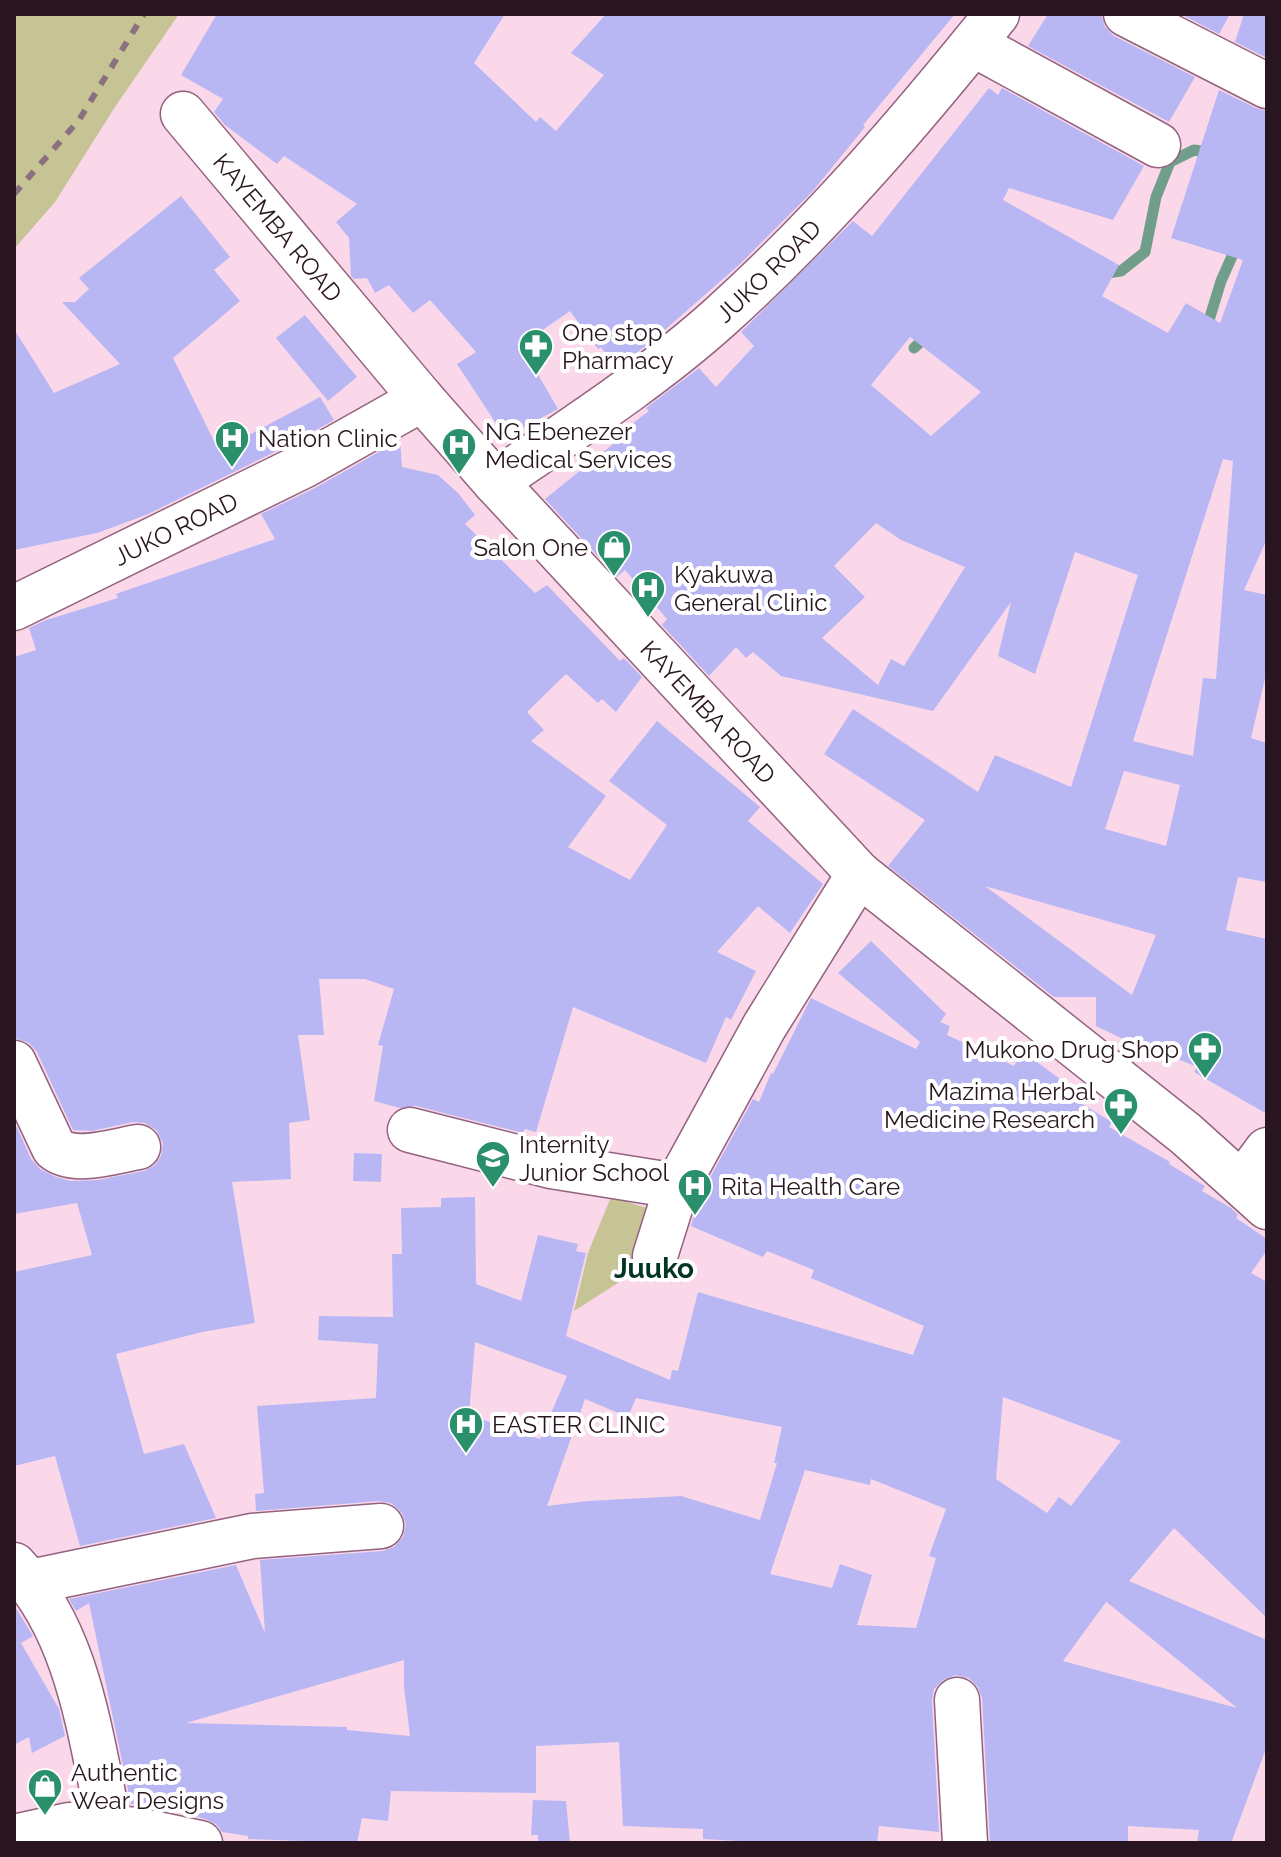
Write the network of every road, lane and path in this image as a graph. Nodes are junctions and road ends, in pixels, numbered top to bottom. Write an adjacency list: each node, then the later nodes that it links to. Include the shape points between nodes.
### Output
1 (1126, 14): 3 (street)
2 (985, 29): 5 (street); 7 (street, JUKO ROAD, via 873,163 717,319)
3 (1267, 86)
4 (183, 114): 6 (street, KAYEMBA ROAD)
5 (1158, 145)
6 (422, 399): 7 (street, KAYEMBA ROAD); 8 (street, JUKO ROAD, via 303,466)
7 (495, 482): 9 (street, KAYEMBA ROAD)
8 (14, 608)
9 (859, 874): 14 (street, via 764,1027); 15 (street, KAYEMBA ROAD, via 1186,1134)
10 (14, 1063): 12 (street, via 61,1155)
11 (410, 1130): 14 (street, via 551,1166)
12 (138, 1147)
13 (1267, 1150): 15 (street)
14 (677, 1186): 16 (street)
15 (1254, 1195)
16 (655, 1256)
17 (381, 1526): 18 (street, via 252,1536)
18 (22, 1574): 20 (street, via 50,1613 70,1658)
19 (957, 1700): 23 (street)
20 (110, 1827): 21 (street, via 69,1825); 22 (street)
21 (14, 1837)
22 (190, 1842)
23 (965, 1843)

